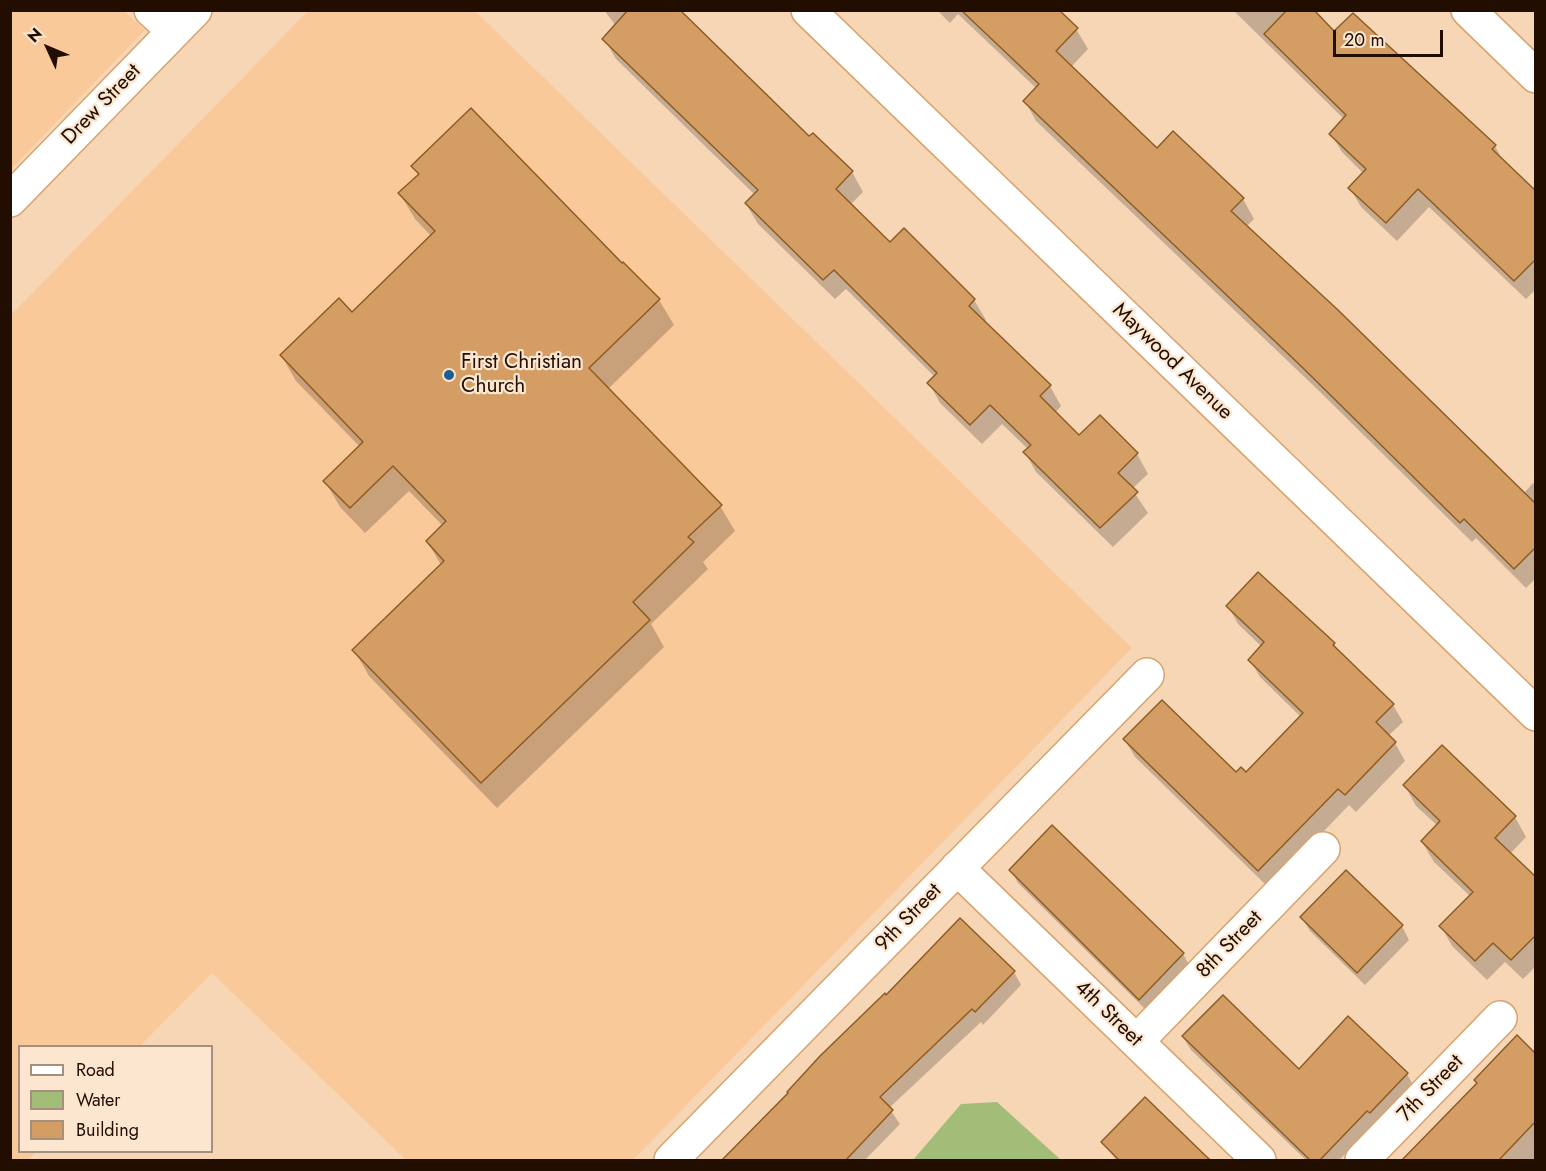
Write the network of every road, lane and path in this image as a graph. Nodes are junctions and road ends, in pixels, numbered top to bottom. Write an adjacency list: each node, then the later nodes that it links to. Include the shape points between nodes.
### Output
1 (808, 10): 7 (street, Maywood Avenue)
2 (1468, 10): 4 (street)
3 (173, 17): 5 (street, Drew Street)
4 (1536, 76)
5 (10, 200)
6 (1147, 675): 9 (street, 9th Street)
7 (1536, 714)
8 (1323, 849): 11 (street, 8th Street)
9 (957, 868): 11 (street, 4th Street); 12 (street, 9th Street)
10 (1500, 1018): 14 (street, 7th Street)
11 (1137, 1041): 13 (street, 4th Street)
12 (671, 1161)
13 (1259, 1161)
14 (1362, 1161)

